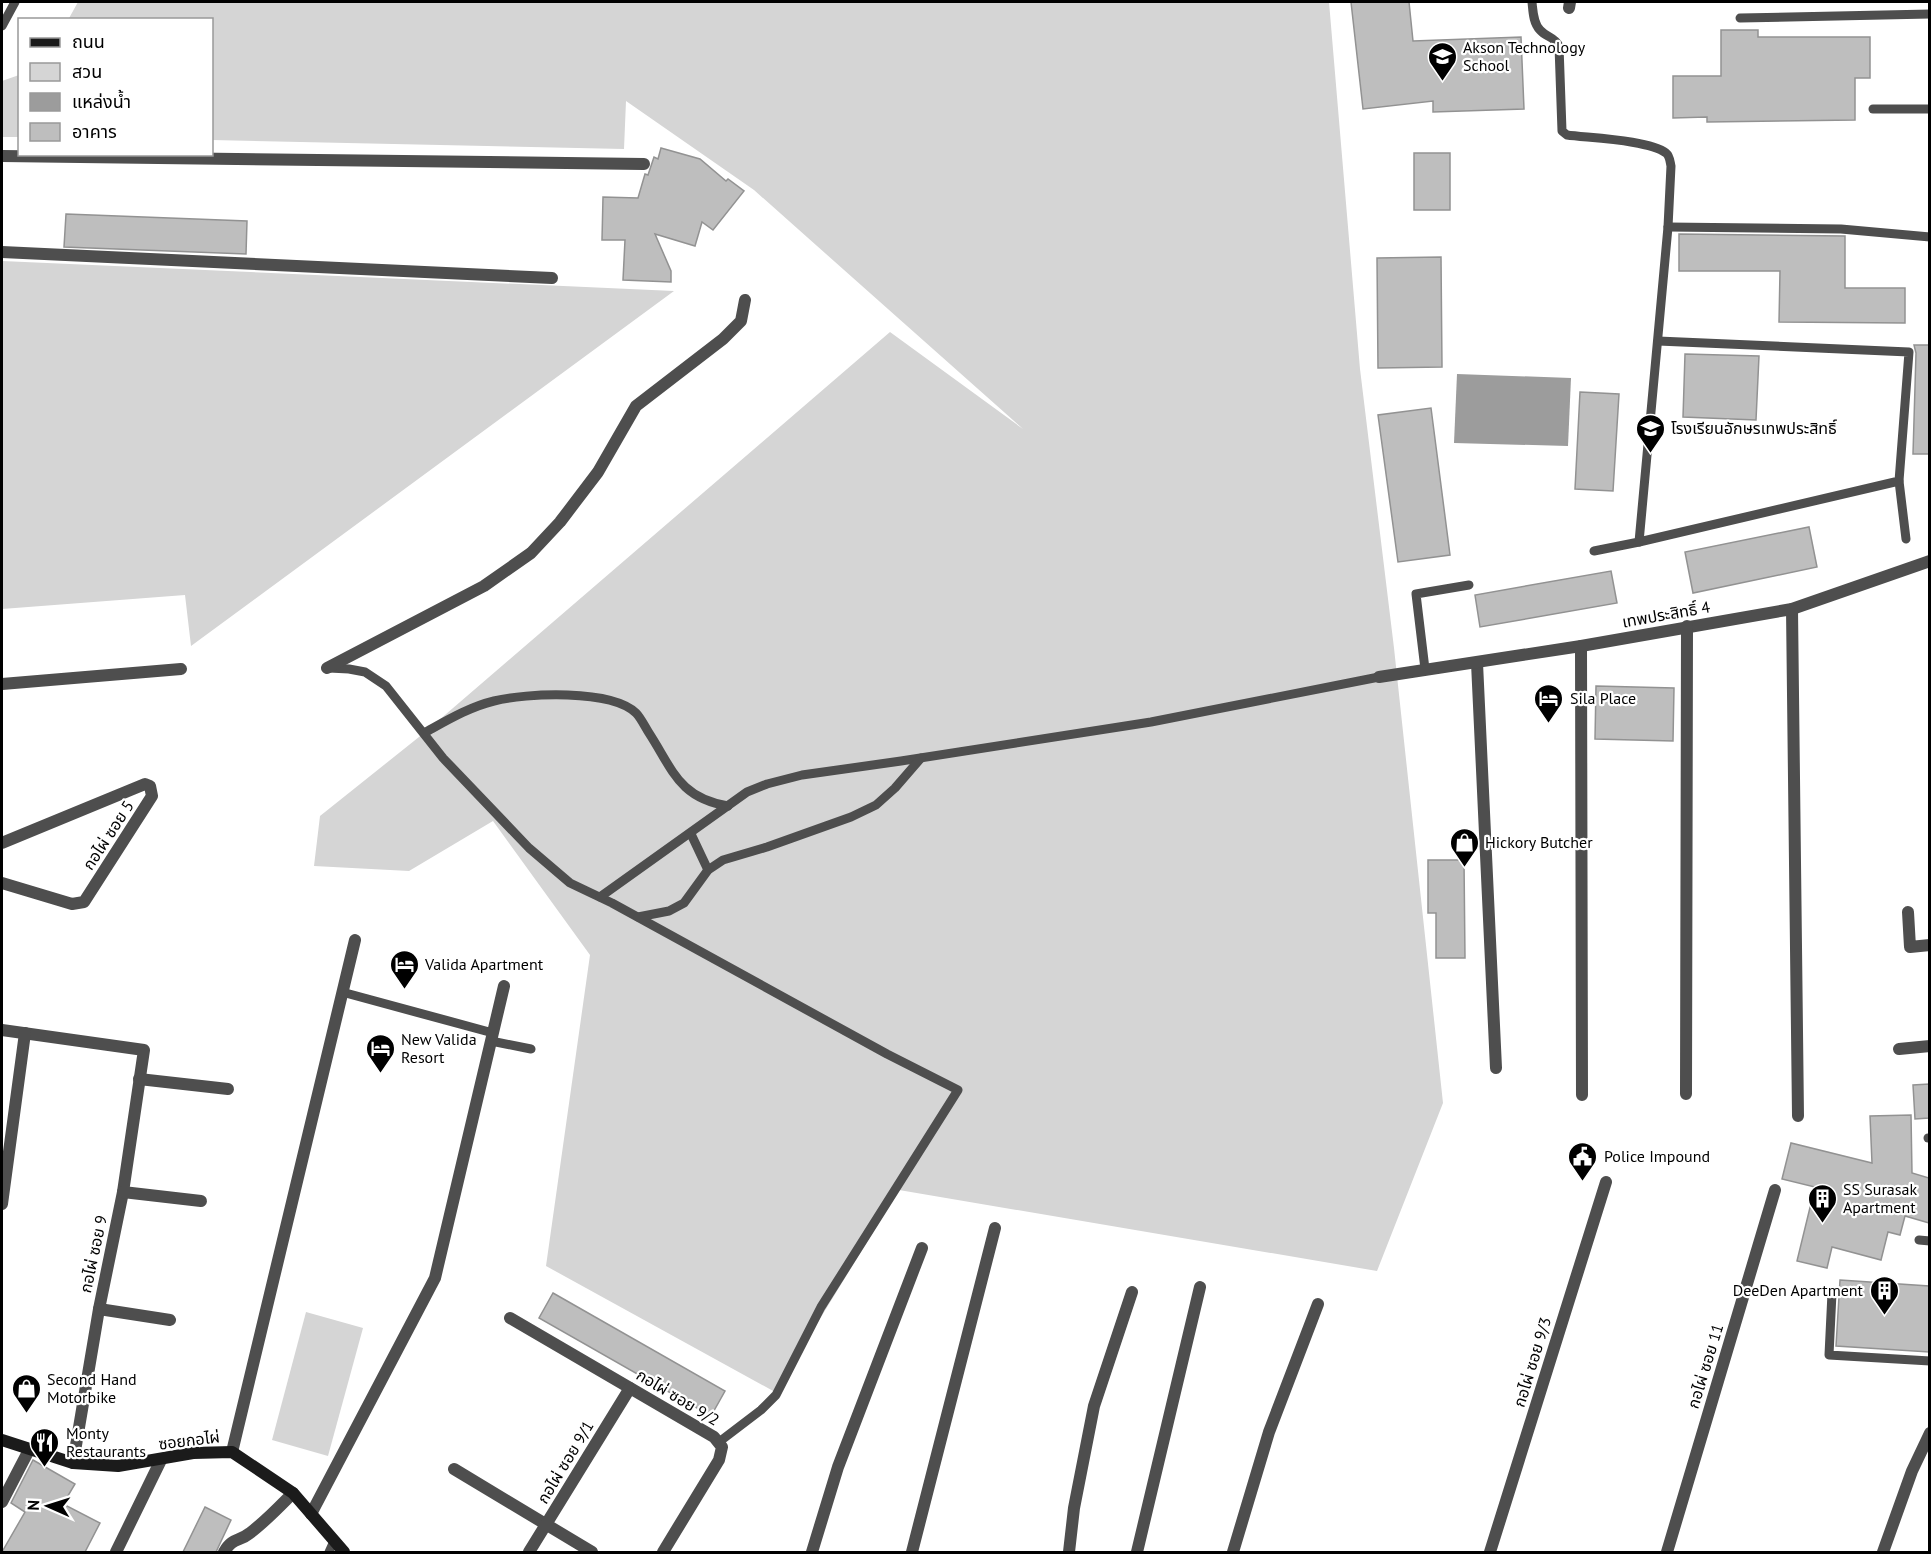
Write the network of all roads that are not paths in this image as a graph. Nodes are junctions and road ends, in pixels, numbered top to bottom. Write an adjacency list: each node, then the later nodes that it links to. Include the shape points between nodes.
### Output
1 (15, 2): 5 (lane)
2 (1532, 2): 10 (lane, via 1540,31 1559,46 1562,131 1567,135 1647,145 1666,153 1671,166)
3 (1929, 14): 4 (lane)
4 (1740, 18)
5 (2, 26)
6 (1873, 109): 7 (lane)
7 (1929, 109)
8 (2, 156): 9 (street)
9 (644, 164)
10 (1668, 227): 11 (lane, via 1841,229); 15 (lane)
11 (1929, 237)
12 (2, 252): 13 (street)
13 (552, 279)
14 (745, 300): 26 (street, via 741,321 723,339 636,406 598,472 531,553 484,586)
15 (1658, 341): 16 (lane, via 1909,352); 18 (lane)
16 (1899, 481): 17 (lane); 18 (lane)
17 (1906, 539)
18 (1639, 542): 19 (lane)
19 (1594, 551)
20 (1929, 561): 22 (street, เทพประสิทธิ์ 4)
21 (1469, 585): 28 (lane, via 1416,594)
22 (1791, 609): 23 (street, เทพประสิทธิ์ 4); 56 (street)
23 (1687, 626): 24 (street, เทพประสิทธิ์ 4); 54 (street)
24 (1581, 646): 25 (street, เทพประสิทธิ์ 4); 55 (street)
25 (1477, 663): 28 (street, เทพประสิทธิ์ 4); 51 (street)
26 (327, 668): 31 (lane, via 364,672 386,686)
27 (181, 669): 30 (street)
28 (1425, 669): 29 (street, เทพประสิทธิ์ 4)
29 (1379, 678): 32 (lane, via 1151,722)
30 (2, 684)
31 (424, 733): 33 (lane, via 493,701 559,693 591,697 636,713 682,786 709,803); 38 (lane, via 529,848 570,883)
32 (921, 758): 33 (lane, via 802,775 747,792); 36 (lane, via 876,805 851,818 723,860)
33 (728, 806): 34 (lane)
34 (691, 834): 36 (lane); 38 (lane)
35 (2, 843): 37 (street, กอไผ่ ซอย 5, via 145,784 152,791 84,902 72,904)
36 (708, 870): 40 (lane, via 684,903 669,911)
37 (2, 883)
38 (600, 897): 40 (lane)
39 (1908, 912): 42 (street, via 1910,947)
40 (638, 917): 77 (lane, via 957,1090 821,1307 776,1395)
41 (355, 940): 44 (street)
42 (1929, 945)
43 (504, 986): 47 (street)
44 (342, 992): 47 (lane); 79 (street)
45 (2, 1029): 46 (street)
46 (25, 1033): 52 (street, กอไผ่ ซอย 9, via 144,1050); 61 (street)
47 (492, 1037): 50 (lane); 85 (street, via 435,1278)
48 (1929, 1046): 49 (street)
49 (1899, 1048)
50 (531, 1049)
51 (1496, 1068)
52 (140, 1079): 53 (street); 59 (street, กอไผ่ ซอย 9)
53 (228, 1089)
54 (1686, 1094)
55 (1582, 1095)
56 (1798, 1116)
57 (1606, 1182): 99 (street, กอไผ่ ซอย 9/3)
58 (1775, 1190): 100 (street, กอไผ่ ซอย 11)
59 (123, 1192): 60 (street); 70 (street, กอไผ่ ซอย 9)
60 (201, 1201)
61 (2, 1204)
62 (995, 1228): 95 (street)
63 (1918, 1240): 64 (lane)
64 (1929, 1241)
65 (922, 1248): 94 (street, via 838,1467)
66 (1200, 1287): 97 (street)
67 (1132, 1292): 96 (street, via 1094,1406)
68 (1832, 1293): 73 (lane, via 1829,1355)
69 (1318, 1304): 98 (street, via 1269,1432)
70 (99, 1309): 72 (street); 81 (street, กอไผ่ ซอย 9)
71 (510, 1318): 74 (street, กอไผ่ ซอย 9/2)
72 (170, 1320)
73 (1929, 1361)
74 (630, 1388): 77 (street, กอไผ่ ซอย 9/2); 86 (street, กอไผ่ ซอย 9/1)
75 (1929, 1433): 101 (street)
76 (2, 1440): 78 (street, ซอยกอไผ่)
77 (719, 1442): 93 (street, กอไผ่ ซอย 9/2, via 719,1461)
78 (29, 1450): 81 (street, ซอยกอไผ่); 84 (street)
79 (232, 1452): 80 (street, ซอยกอไผ่, via 193,1453); 83 (street, ซอยกอไผ่)
80 (161, 1460): 81 (street, ซอยกอไผ่, via 118,1466); 88 (street)
81 (73, 1463)
82 (454, 1469): 86 (street)
83 (293, 1493): 85 (street, ซอยกอไผ่); 89 (street)
84 (2, 1502)
85 (311, 1514): 87 (street, ซอยกอไผ่)
86 (547, 1524): 91 (street, กอไผ่ ซอย 9/1); 92 (street)
87 (332, 1547): 90 (street, ซอยกอไผ่)
88 (116, 1552)
89 (224, 1552)
90 (344, 1552)
91 (529, 1552)
92 (592, 1552)
93 (663, 1552)
94 (812, 1552)
95 (912, 1552)
96 (1069, 1552)
97 (1137, 1552)
98 (1233, 1552)
99 (1490, 1552)
100 (1667, 1552)
101 (1883, 1552)

